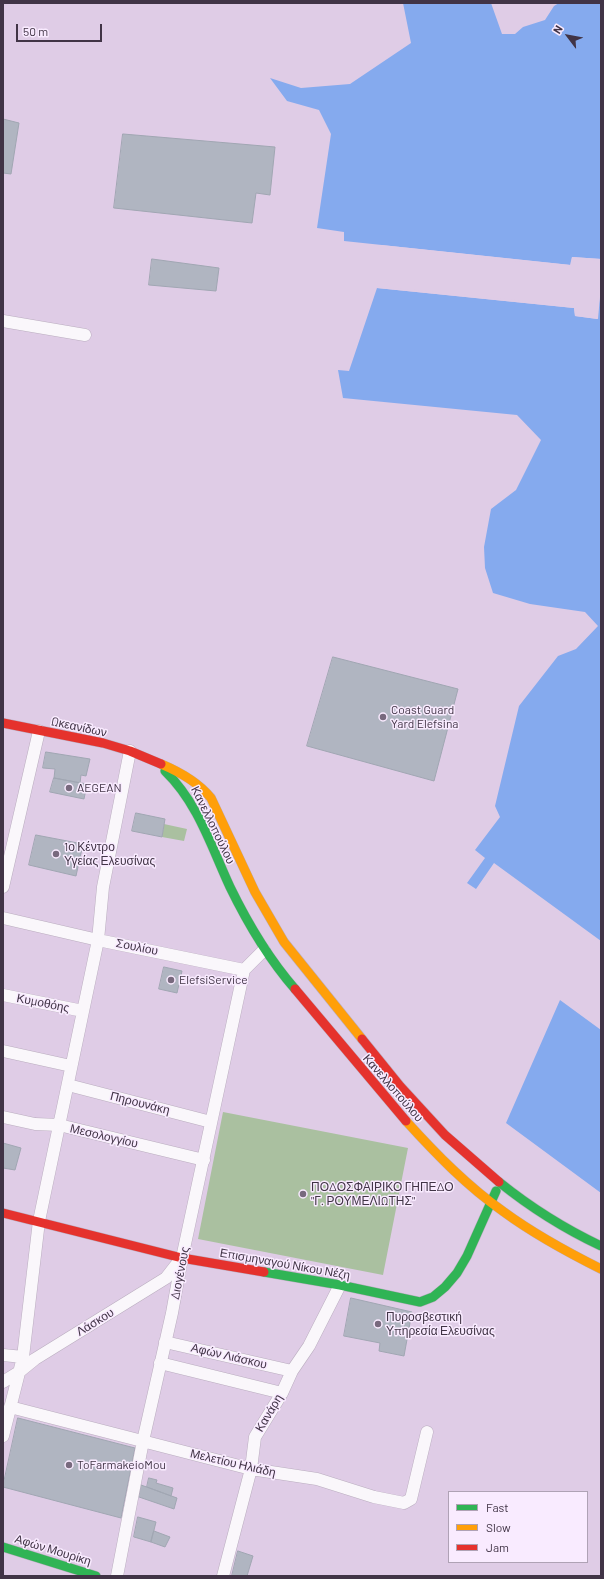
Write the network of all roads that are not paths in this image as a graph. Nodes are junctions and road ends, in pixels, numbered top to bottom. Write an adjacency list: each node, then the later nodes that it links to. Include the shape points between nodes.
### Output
1 (3, 321): 2 (street)
2 (85, 335)
3 (3, 723): 4 (street, Ωκεανίδων)
4 (39, 731): 5 (street, Ωκεανίδων, via 103,743); 7 (street)
5 (130, 751): 6 (street, Ωκεανίδων); 9 (street, via 102,887)
6 (149, 758): 10 (street, Κανελλοπούλου, via 171,776 188,796); 21 (street, Κανελλοπούλου, via 190,779 212,798 255,892 284,942 400,1086 444,1135)
7 (3, 887)
8 (3, 918): 9 (street, Σουλίου)
9 (98, 940): 11 (street, Σουλίου); 13 (street)
10 (264, 950): 11 (street); 22 (street, Κανελλοπούλου, via 361,1070 430,1148)
11 (244, 970): 18 (street, Διογένους)
12 (3, 995): 13 (street, Κυμοθόης)
13 (83, 1012): 15 (street)
14 (3, 1051): 15 (street)
15 (71, 1066): 16 (street)
16 (68, 1085): 18 (street, Πηρουνάκη); 19 (street)
17 (3, 1117): 19 (street, Μεσολογγίου, via 35,1124)
18 (212, 1122): 20 (street, Διογένους)
19 (59, 1125): 20 (street, Μεσολογγίου); 24 (street)
20 (204, 1160): 26 (street, Διογένους)
21 (500, 1183): 22 (street, Επισμηναγού Νίκου Νέζη); 25 (street, Κανελλοπούλου, via 536,1210)
22 (490, 1202): 27 (street, Κανελλοπούλου, via 525,1228); 28 (street, Επισμηναγού Νίκου Νέζη, via 458,1272 434,1297 420,1302)
23 (3, 1212): 24 (street, Επισμηναγού Νίκου Νέζη)
24 (39, 1221): 26 (street, Επισμηναγού Νίκου Νέζη); 31 (street)
25 (601, 1246)
26 (182, 1258): 28 (street, Επισμηναγού Νίκου Νέζη); 29 (street, Διογένους); 34 (street, Λάσκου, via 166,1278 35,1359)
27 (601, 1269)
28 (340, 1285): 33 (street, Κανάρη, via 309,1346)
29 (165, 1342): 32 (street, Διογένους); 33 (street, Αφών Λιάσκου)
30 (3, 1355): 31 (street)
31 (23, 1357): 34 (street)
32 (160, 1363): 36 (street, Αφών Λιάσκου); 40 (street, Διογένους)
33 (292, 1371): 36 (street, Κανάρη)
34 (19, 1372): 35 (street, Λάσκου); 37 (street)
35 (3, 1382)
36 (282, 1393): 41 (street, Κανάρη, via 255,1437)
37 (10, 1407): 39 (street); 40 (street, Μελετίου Ηλιάδη)
38 (427, 1432): 41 (street, Μελετίου Ηλιάδη, via 411,1499 404,1503 374,1497 317,1479)
39 (3, 1436)
40 (143, 1441): 41 (street, Μελετίου Ηλιάδη); 44 (street, Διογένους)
41 (251, 1469): 45 (street, Κανάρη)
42 (3, 1548): 43 (street, Αφών Μουρίκη)
43 (96, 1576)
44 (117, 1576)
45 (223, 1576)

